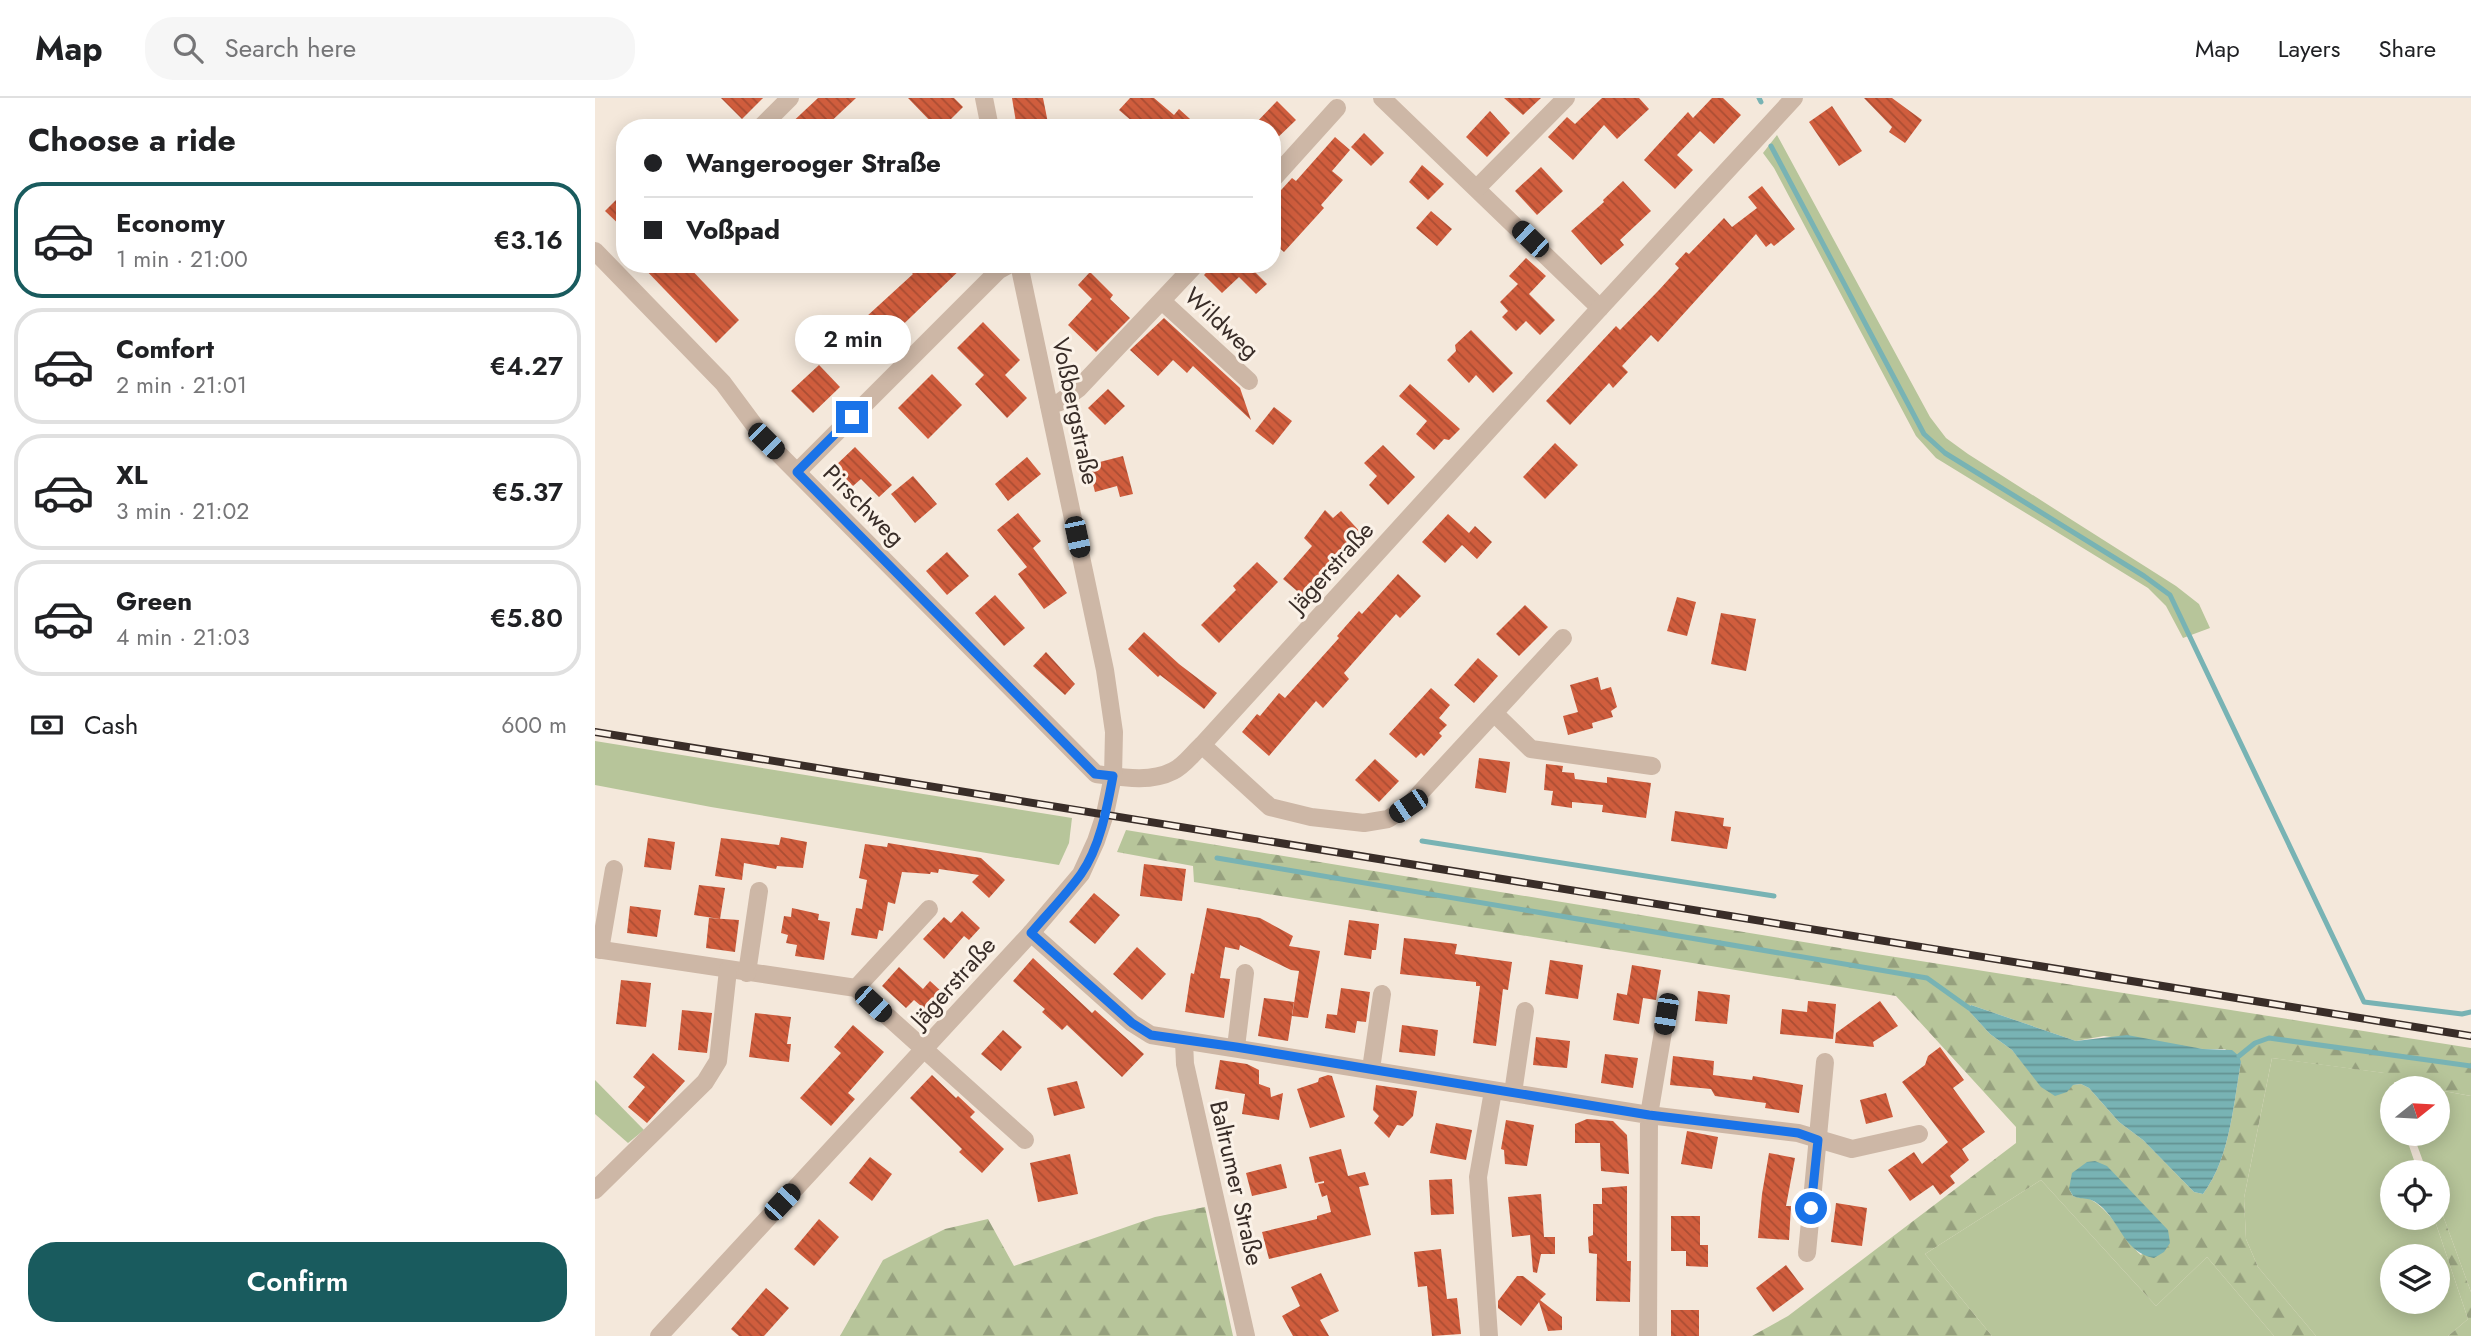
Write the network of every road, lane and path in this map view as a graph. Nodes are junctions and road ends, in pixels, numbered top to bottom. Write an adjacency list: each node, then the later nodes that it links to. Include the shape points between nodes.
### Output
1 (790, 98): 7 (street)
2 (984, 98): 8 (street)
3 (1382, 98): 10 (street)
4 (1566, 98): 10 (street)
5 (1794, 98): 18 (street, Jägerstraße)
6 (1336, 108): 9 (street)
7 (769, 119)
8 (988, 119)
9 (1281, 170)
10 (1477, 188): 18 (street)
11 (595, 251): 12 (street, Pirschweg)
12 (616, 264)
13 (626, 273): 21 (street, Pirschweg)
14 (996, 273): 21 (street)
15 (1021, 273): 20 (street, Voßbergstraße)
16 (1188, 273): 17 (street, Wildweg)
17 (1162, 301): 19 (street, Wildweg); 20 (street, Wildweg, via 1078,389)
18 (1600, 308): 24 (street, Jägerstraße)
19 (1249, 382)
20 (1049, 405): 26 (street, Voßbergstraße, via 1105,670 1114,732)
21 (797, 472): 26 (street, Pirschweg, via 1095,774)
22 (1563, 638): 23 (street)
23 (1494, 713): 24 (street, via 1408,806 1388,819 1364,823 1270,807); 25 (street, via 1531,749)
24 (1202, 745): 26 (street, Jägerstraße, via 1175,770 1155,777)
25 (1652, 766)
26 (1113, 776): 30 (street, Jägerstraße, via 1087,863)
27 (614, 869): 31 (street)
28 (759, 891): 33 (street)
29 (929, 909): 35 (street)
30 (1031, 933): 39 (street, via 1132,1023 1151,1035); 41 (street, Jägerstraße)
31 (598, 949): 32 (street)
32 (728, 970): 33 (street); 50 (street, via 718,1061 705,1083)
33 (747, 973): 35 (street)
34 (1245, 973): 40 (street)
35 (856, 988): 41 (street)
36 (1383, 994): 43 (street)
37 (1525, 1011): 45 (street)
38 (1666, 1014): 46 (street)
39 (1184, 1041): 40 (street); 53 (street, Baltrumer Straße, via 1185,1064)
40 (1236, 1047): 43 (street)
41 (923, 1051): 48 (street, Jägerstraße); 52 (street, Jägerstraße)
42 (1825, 1062): 49 (street)
43 (1371, 1069): 44 (street)
44 (1493, 1091): 45 (street); 54 (street, via 1478,1177)
45 (1513, 1093): 46 (street)
46 (1649, 1115): 49 (street, via 1798,1133); 55 (street)
47 (1919, 1134): 49 (street, via 1852,1149)
48 (1025, 1140)
49 (1818, 1140): 51 (street)
50 (595, 1190)
51 (1807, 1253)
52 (659, 1336)
53 (1246, 1336)
54 (1489, 1336)
55 (1647, 1336)

